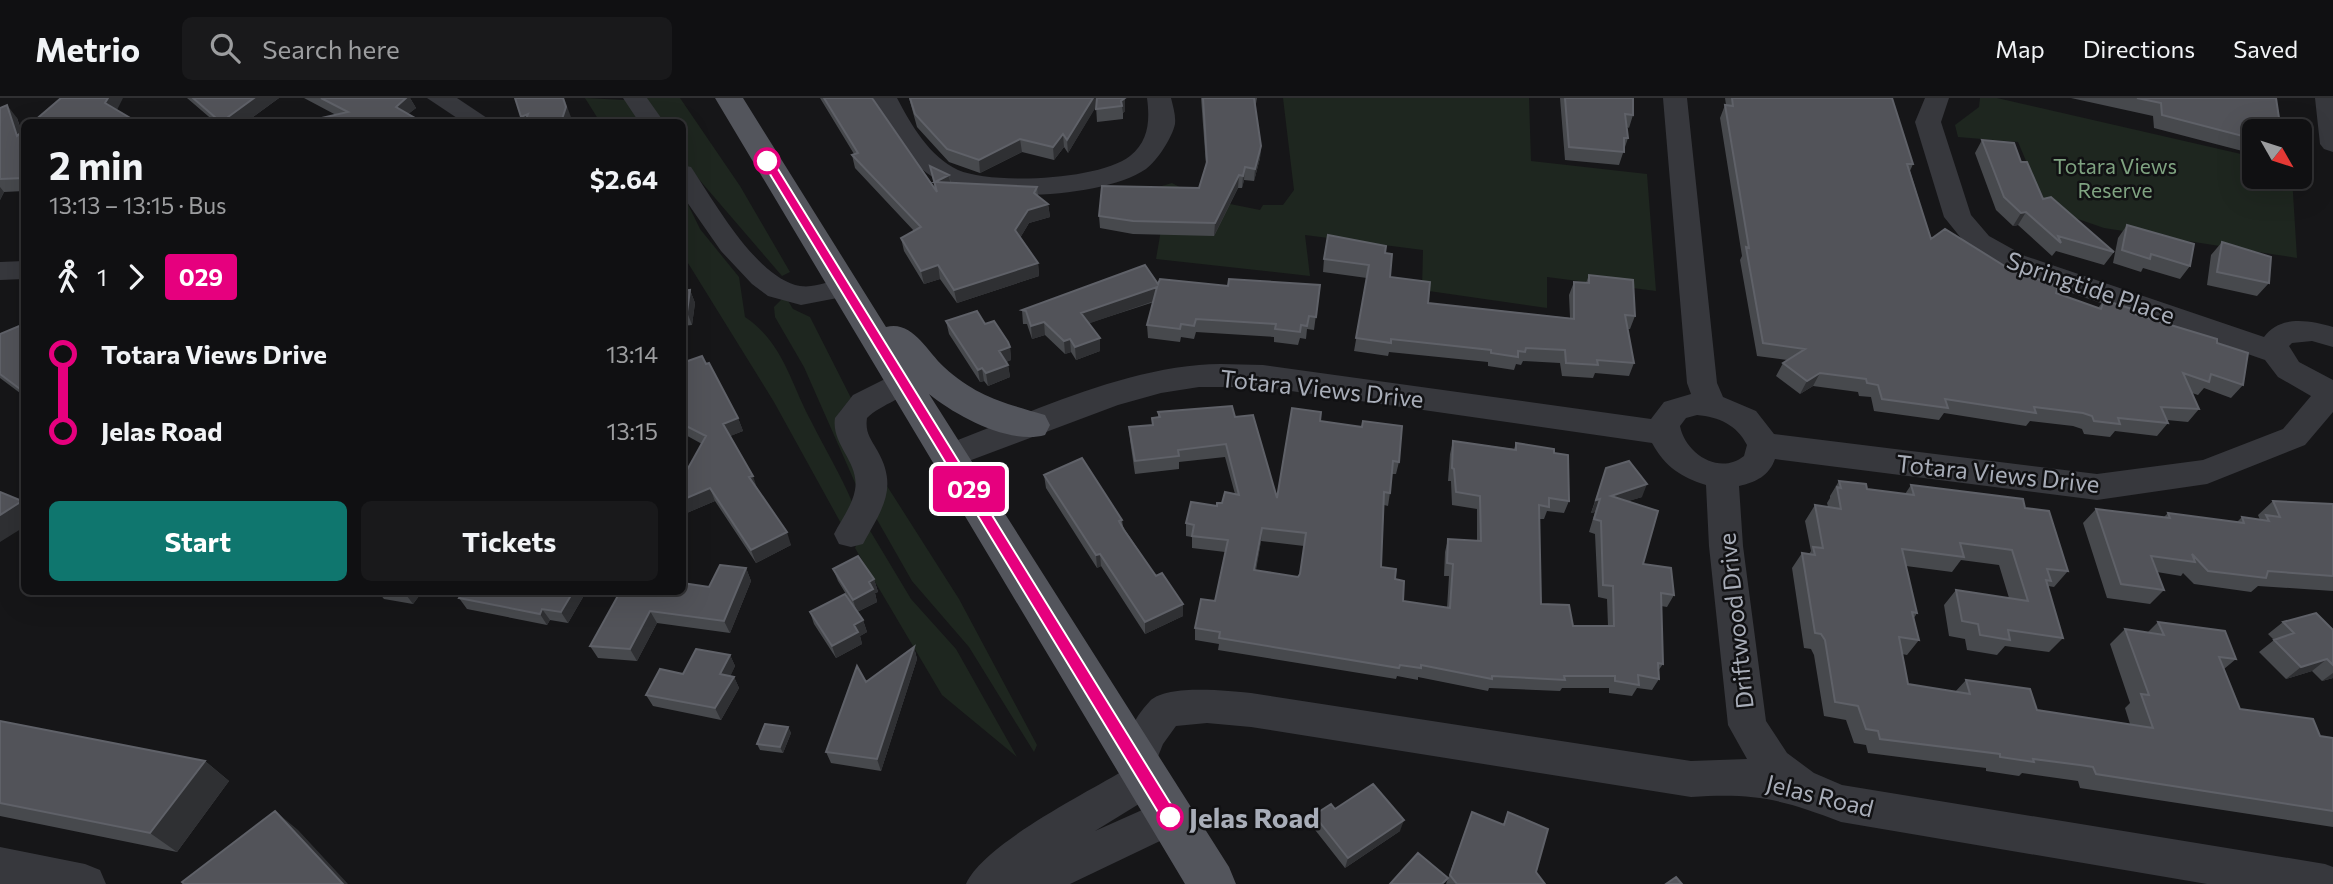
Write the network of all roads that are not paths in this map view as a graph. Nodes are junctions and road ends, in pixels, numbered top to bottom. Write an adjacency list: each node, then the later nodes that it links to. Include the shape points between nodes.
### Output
1 (439, 98): 9 (street)
2 (635, 98): 10 (street)
3 (729, 98): 15 (main road)
4 (886, 98): 5 (street, via 892,114 928,159 950,176 992,184 1076,184 1140,161 1161,125)
5 (1159, 98)
6 (1675, 98): 20 (street, via 1702,383)
7 (1937, 98): 17 (street, Springtide Place, via 1928,122 1936,155 1958,217 1979,242 2015,263)
8 (2327, 98): 11 (street)
9 (475, 119)
10 (649, 119)
11 (2333, 144)
12 (686, 179): 15 (street, via 711,218 763,280 793,295)
13 (21, 270): 14 (street)
14 (0, 271)
15 (851, 300): 18 (main road); 21 (main road, via 892,330 919,367 973,405 988,414)
16 (2332, 332): 17 (street, via 2283,333 2274,345)
17 (2275, 352): 19 (street, via 2291,372)
18 (903, 381): 24 (main road); 26 (street, via 857,407 849,420 849,430 872,473 871,489)
19 (2332, 392): 23 (street, Totara Views Drive, via 2294,437 2207,472 2097,487)
20 (1710, 405): 22 (street, via 1675,410); 23 (street, via 1732,411 1750,423)
21 (1032, 425): 22 (street, Totara Views Drive, via 1161,382 1199,376 1263,376); 24 (street, Totara Views Drive)
22 (1663, 433): 25 (street, via 1672,451 1689,466)
23 (1763, 445): 25 (street, via 1763,455 1749,471)
24 (950, 456): 27 (main road)
25 (1722, 476): 28 (street, Driftwood Drive, via 1745,716 1773,766)
26 (851, 534)
27 (1141, 770): 28 (street, Jelas Road, via 1147,735 1165,711 1207,706 1691,779 1740,776); 29 (main road); 32 (street)
28 (1800, 786): 35 (street, Jelas Road, via 1841,803)
29 (1170, 817): 33 (street, via 1056,869); 34 (main road)
30 (0, 867): 31 (street)
31 (85, 884)
32 (987, 884)
33 (1039, 884)
34 (1212, 884)
35 (2325, 884)

